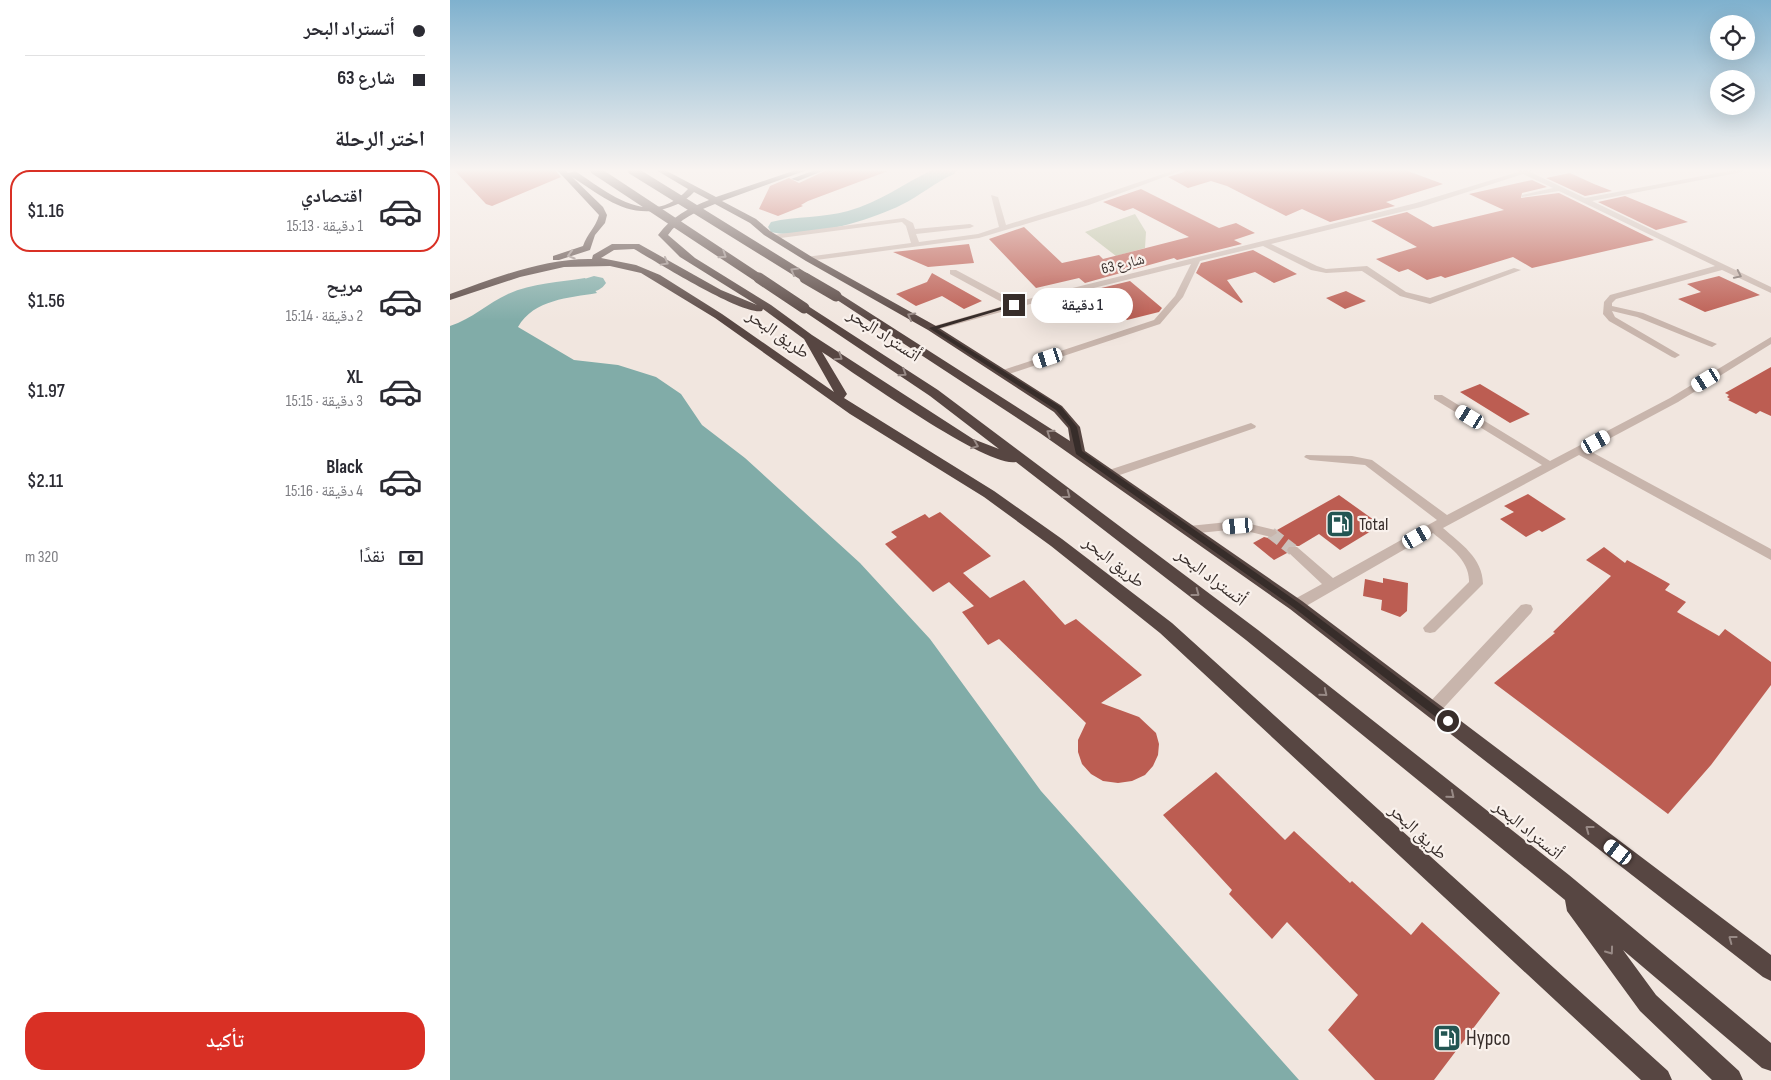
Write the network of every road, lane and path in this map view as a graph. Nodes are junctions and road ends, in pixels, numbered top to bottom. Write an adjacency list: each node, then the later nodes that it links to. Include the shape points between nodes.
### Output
1 (602, 220): 30 (highway, one-way to 30, via 591,235 587,248 572,255 482,276)
2 (671, 220): 46 (highway, أتستراد البحر, one-way to 46, bridge, via 934,393)
3 (676, 220): 24 (highway, via 666,227 664,234 668,243)
4 (693, 220): 24 (highway, via 678,229 674,238)
5 (711, 220): 44 (highway, أتستراد البحر, one-way to 5, bridge, via 836,296)
6 (738, 220): 18 (highway)
7 (750, 220): 18 (highway)
8 (897, 220): 18 (street)
9 (902, 220): 17 (street, via 908,222)
10 (1001, 220): 16 (street)
11 (1029, 220): 16 (street)
12 (1357, 220): 19 (street, شارع 63)
13 (1624, 220): 25 (street)
14 (1641, 220): 28 (street)
15 (970, 226): 17 (street)
16 (1003, 229): 20 (street, via 974,237)
17 (912, 232): 20 (street)
18 (770, 235): 21 (highway)
19 (1265, 244): 22 (street, شارع 63); 26 (street, via 1326,271 1364,268 1403,294 1430,301)
20 (916, 245): 21 (street)
21 (809, 259): 34 (highway, one-way to 21)
22 (1196, 262): 31 (street, شارع 63); 39 (street, via 1179,296 1157,322)
23 (598, 263): 30 (highway, طريق البحر, via 542,270); 33 (highway, one-way to 33, via 596,257 604,250 636,246 717,292); 41 (highway, طريق البحر, via 634,267 647,272 697,302)
24 (699, 264): 33 (highway)
25 (1722, 267): 29 (street, one-way to 29); 32 (street, via 1613,297)
26 (1517, 270)
27 (953, 272): 31 (street)
28 (1771, 281)
29 (1771, 290)
30 (450, 295)
31 (1014, 305): 34 (street, شارع 63)
32 (1607, 307): 37 (street, via 1640,315); 38 (street, via 1607,314 1612,319)
33 (785, 318): 35 (highway)
34 (932, 328): 39 (highway)
35 (808, 336): 41 (highway, via 842,394); 46 (highway, one-way to 46, via 968,442)
36 (1771, 340): 43 (street, via 1674,400)
37 (1712, 344)
38 (1675, 355)
39 (1003, 373): 44 (highway, via 1067,417 1074,427)
40 (1438, 397): 47 (street)
41 (836, 399): 63 (highway, طريق البحر, via 988,494 1081,560 1166,628)
42 (1251, 426): 48 (street)
43 (1580, 451): 47 (street); 54 (street)
44 (1078, 452): 48 (highway, أتستراد البحر)
45 (1310, 457): 49 (street, via 1368,462)
46 (1028, 465): 60 (highway, أتستراد البحر, one-way to 60, via 1252,635)
47 (1551, 466): 49 (street)
48 (1110, 474): 51 (highway, أتستراد البحر)
49 (1447, 521): 50 (street)
50 (1434, 527): 55 (street); 58 (street, via 1473,564 1478,578 1476,584)
51 (1189, 530): 52 (street, via 1238,526); 56 (highway, أتستراد البحر)
52 (1271, 533)
53 (1292, 550): 55 (street)
54 (1771, 555)
55 (1332, 585): 56 (street)
56 (1296, 605): 59 (highway, أتستراد البحر)
57 (1526, 609): 59 (street)
58 (1430, 628)
59 (1433, 709): 61 (highway, أتستراد البحر, one-way to 59)
60 (1560, 883): 62 (highway, أتستراد البحر); 64 (highway, one-way to 64, via 1648,1003)
61 (1771, 968)
62 (1771, 1059)
63 (1659, 1080)
64 (1730, 1080)

